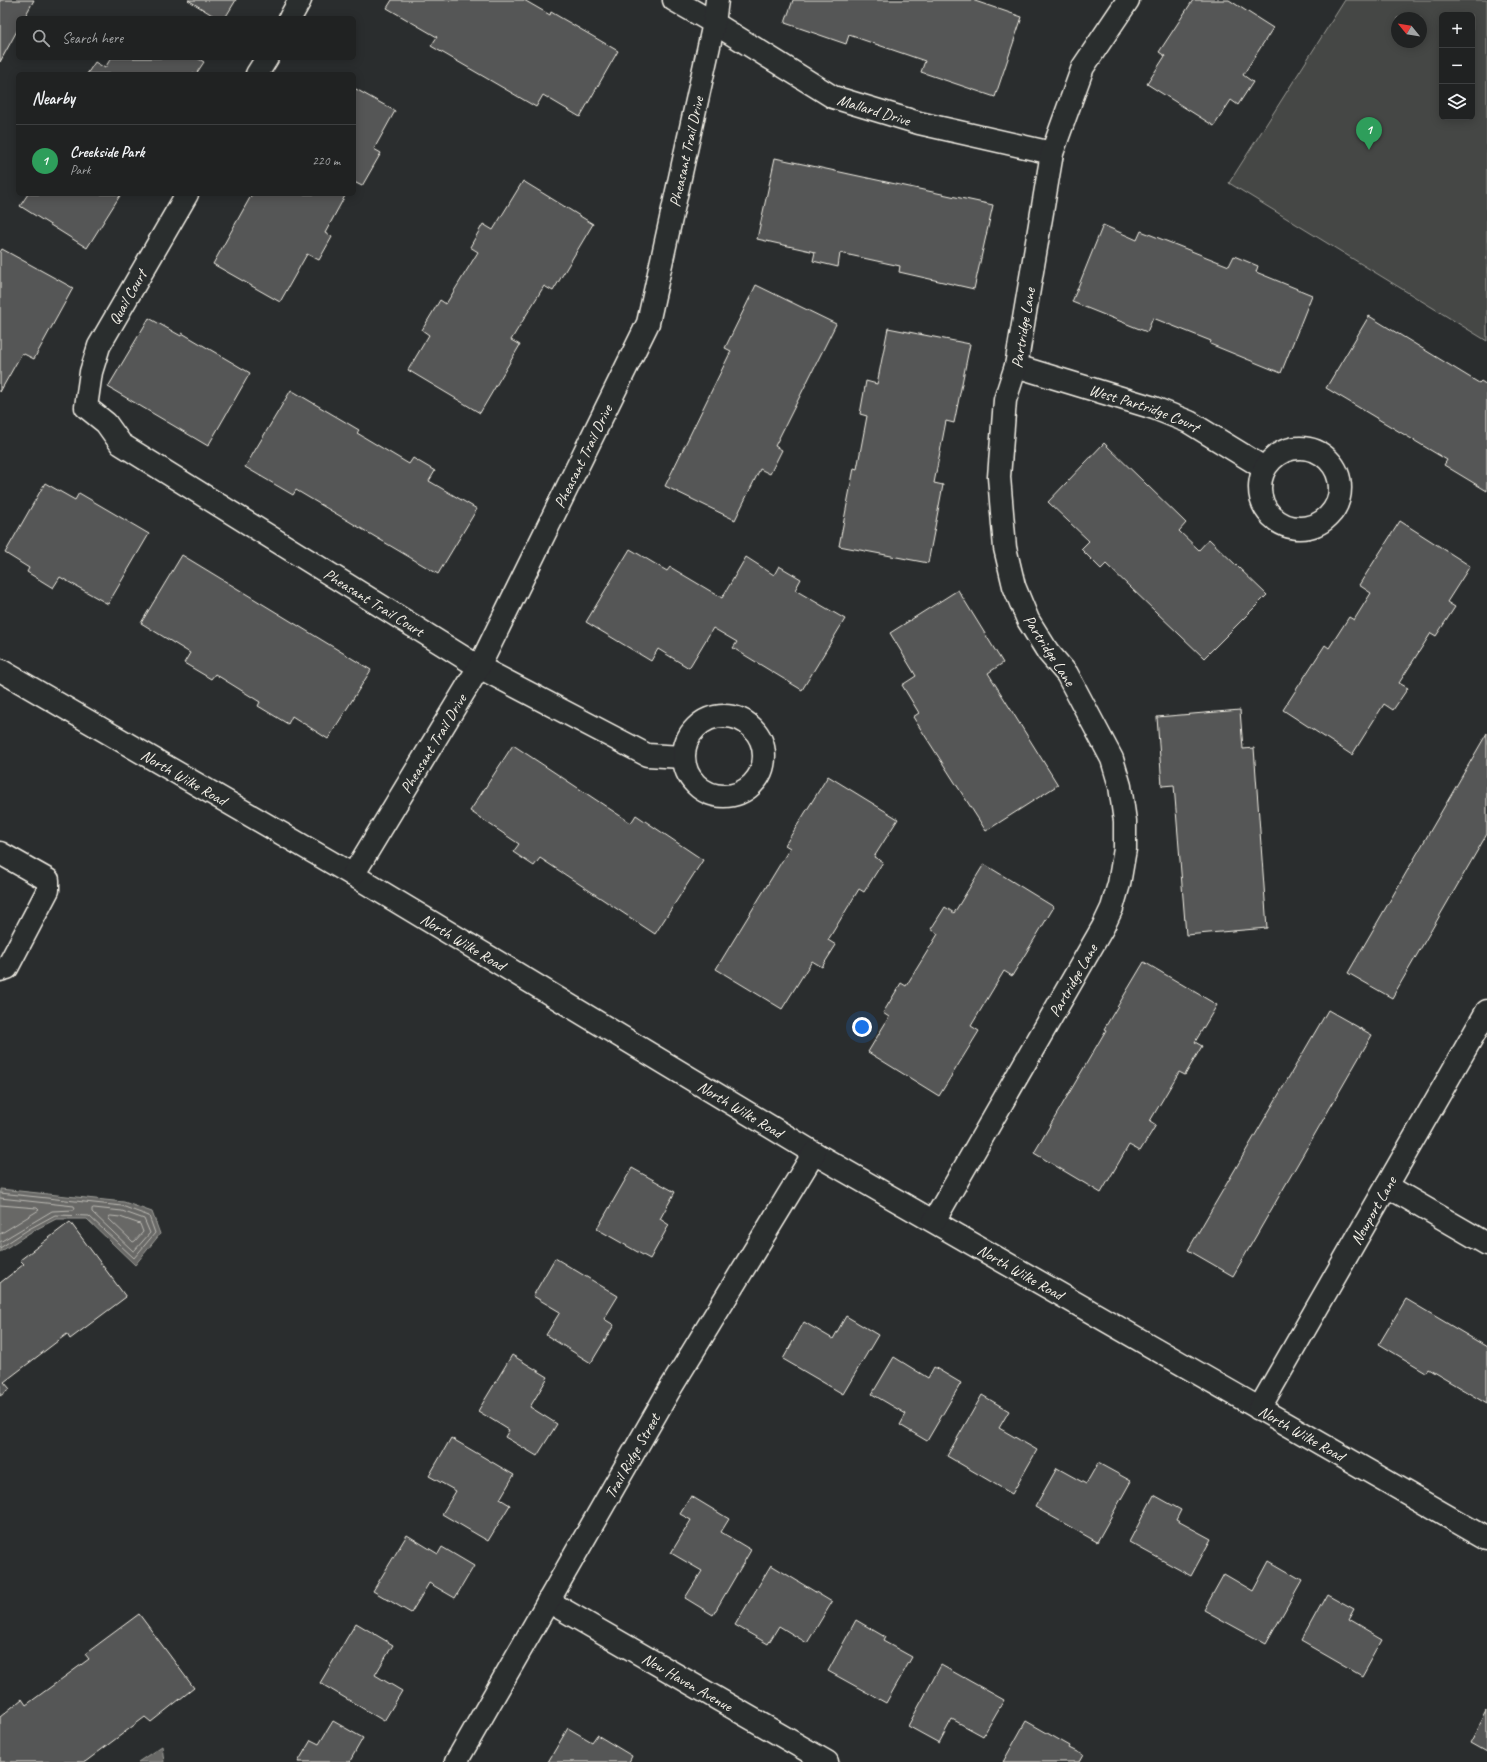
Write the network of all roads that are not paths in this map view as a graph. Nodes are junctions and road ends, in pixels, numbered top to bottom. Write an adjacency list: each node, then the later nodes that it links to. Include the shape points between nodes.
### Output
1 (300, 0): 5 (street)
2 (674, 0): 6 (street, Mallard Drive)
3 (717, 0): 6 (street, Pheasant Trail Drive)
4 (1128, 0): 9 (street, Partridge Lane, via 1083,67)
5 (291, 16)
6 (714, 23): 9 (street, Mallard Drive, via 833,97 919,123); 14 (street, Pheasant Trail Drive, via 648,323)
7 (266, 60): 8 (street)
8 (258, 72)
9 (1052, 152): 11 (street, Partridge Lane)
10 (187, 196): 12 (street, Quail Court, via 99,346 91,372)
11 (1016, 366): 13 (street, West Partridge Court, via 1154,408 1188,422); 23 (street, Partridge Lane, via 1005,400 999,476 1005,548 1014,586 1028,620 1048,652 1067,674 1112,759 1120,786 1125,821 1125,849 1119,884 1103,927)
12 (86, 407): 14 (street, Pheasant Trail Court, via 106,423 122,444)
13 (1264, 468)
14 (479, 667): 16 (street, Pheasant Trail Court, via 647,755); 18 (street, Pheasant Trail Drive)
15 (0, 670): 18 (street, North Wilke Road)
16 (683, 758)
17 (0, 853): 19 (street, via 48,880 48,890 7,968)
18 (353, 875): 21 (street, North Wilke Road)
19 (0, 970)
20 (1487, 1011): 22 (street, Newport Lane)
21 (814, 1153): 23 (street, North Wilke Road); 27 (street, Trail Ridge Street, via 670,1389)
22 (1387, 1186): 24 (street); 25 (street, Newport Lane)
23 (934, 1221): 25 (street, North Wilke Road)
24 (1487, 1244)
25 (1259, 1409): 26 (street, North Wilke Road)
26 (1487, 1539)
27 (548, 1601): 28 (street, Trail Ridge Street); 29 (street, New Haven Avenue)
28 (456, 1762)
29 (827, 1762)

